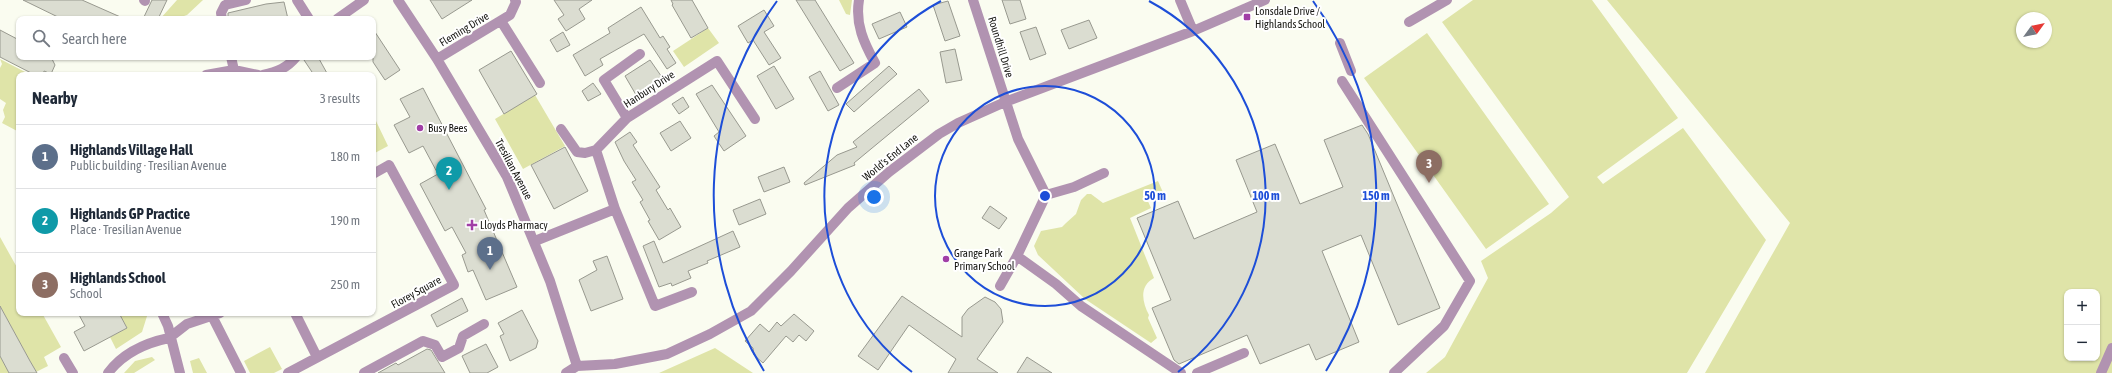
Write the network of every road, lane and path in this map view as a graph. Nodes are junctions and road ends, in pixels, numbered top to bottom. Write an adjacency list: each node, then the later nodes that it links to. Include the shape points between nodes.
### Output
1 (246, 0): 11 (street, via 225,5 221,11)
2 (296, 0): 12 (street)
3 (364, 0): 13 (street)
4 (398, 0): 19 (street, Tresilian Avenue)
5 (515, 0): 14 (street, Fleming Drive, via 510,15)
6 (859, 0): 29 (street, via 862,38 875,63)
7 (973, 0): 30 (street, Roundhill Drive)
8 (1180, 0): 16 (street)
9 (1265, 0): 16 (street, World's End Lane)
10 (1447, 0): 15 (street)
11 (222, 16)
12 (307, 16)
13 (340, 16)
14 (501, 21): 19 (street, Fleming Drive); 28 (street)
15 (1409, 22)
16 (1193, 31): 30 (street, World's End Lane)
17 (1340, 43): 23 (street)
18 (640, 54): 31 (street, via 604,80)
19 (436, 59): 39 (street, Tresilian Avenue, via 507,177)
20 (232, 60): 22 (street)
21 (294, 60): 26 (street, via 289,66)
22 (234, 70): 24 (street); 25 (street)
23 (1351, 71)
24 (223, 72)
25 (244, 72)
26 (274, 72)
27 (1342, 80): 63 (street, via 1470,281 1444,326)
28 (540, 83)
29 (837, 88)
30 (1005, 102): 37 (street, Roundhill Drive, via 1018,139); 53 (street, World's End Lane, via 938,134 889,172 848,208 791,271 751,310 710,334 667,354 615,364)
31 (627, 118): 32 (street, Hanbury Drive, via 717,61); 34 (street, Hanbury Drive)
32 (755, 119)
33 (561, 129): 34 (street, via 577,152)
34 (596, 150): 38 (street)
35 (376, 172): 51 (street, Florey Square, via 389,165 454,284)
36 (1104, 173): 37 (street, via 1074,187)
37 (1046, 195): 40 (street)
38 (614, 209): 39 (street); 42 (street, via 655,306)
39 (535, 240): 53 (street, Tresilian Avenue)
40 (1017, 256): 41 (street); 61 (street, via 1081,306)
41 (1000, 286)
42 (692, 292)
43 (163, 316): 48 (street)
44 (210, 316): 48 (street, via 187,324)
45 (217, 316): 57 (street)
46 (296, 316): 51 (street)
47 (484, 324): 59 (street, via 463,336 459,348 442,357 435,345 423,341)
48 (170, 338): 55 (street, via 152,341 131,352 119,360); 56 (street)
49 (2112, 348): 64 (street)
50 (1244, 354): 62 (street)
51 (317, 357): 58 (street)
52 (64, 358): 54 (street)
53 (577, 366): 60 (street, World's End Lane)
54 (73, 373)
55 (108, 373)
56 (180, 373)
57 (242, 373)
58 (288, 373)
59 (364, 373)
60 (566, 373)
61 (1181, 373)
62 (1197, 373)
63 (1394, 373)
64 (2101, 373)

